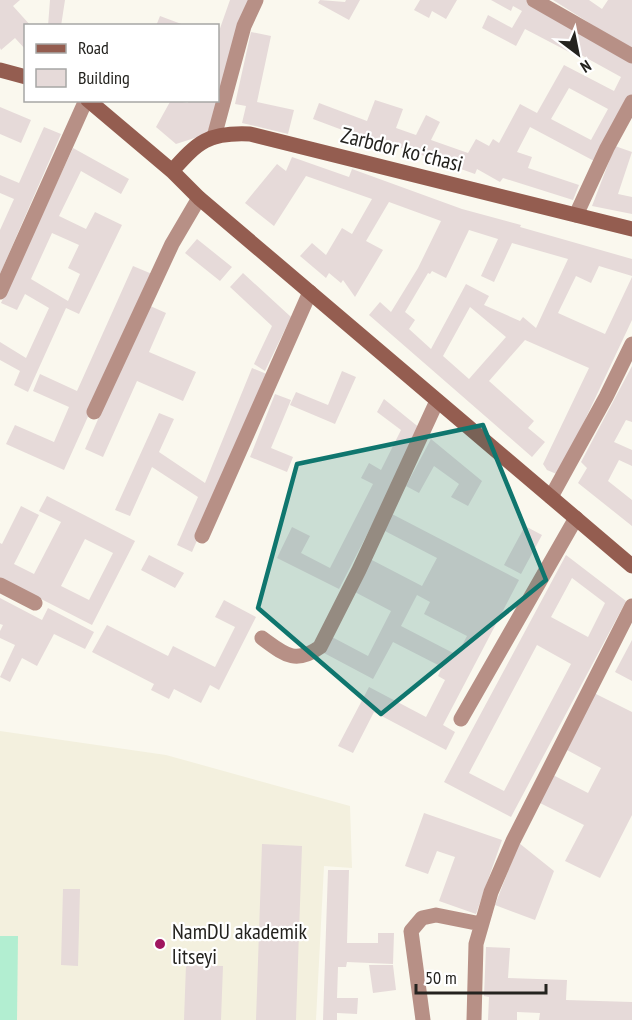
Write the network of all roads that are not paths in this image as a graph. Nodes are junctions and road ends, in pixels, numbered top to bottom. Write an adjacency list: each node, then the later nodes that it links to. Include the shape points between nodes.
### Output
1 (256, 0): 9 (street, via 244,26)
2 (534, 0): 3 (street)
3 (632, 56)
4 (3, 70): 5 (main road)
5 (24, 76)
6 (86, 102): 14 (street)
7 (89, 102): 10 (main road)
8 (632, 102): 12 (street)
9 (214, 137): 10 (main road, Zarbdor koʻchasi, via 194,147); 12 (main road, Zarbdor koʻchasi, via 250,134)
10 (172, 171): 11 (main road)
11 (199, 198): 15 (main road); 18 (street, via 172,244)
12 (576, 215): 13 (main road, Zarbdor koʻchasi)
13 (632, 229)
14 (0, 292)
15 (309, 292): 17 (main road); 21 (street)
16 (632, 344): 19 (street)
17 (437, 400): 19 (main road); 26 (street, via 320,647 299,657 285,655)
18 (94, 412)
19 (551, 498): 20 (main road)
20 (576, 518): 22 (main road); 27 (street)
21 (202, 536)
22 (632, 566)
23 (0, 585): 24 (street)
24 (35, 603)
25 (632, 606): 28 (street, via 513,840)
26 (262, 638)
27 (461, 719)
28 (481, 924): 29 (street, via 436,915 422,918 411,932); 30 (street, via 473,967)
29 (423, 1020)
30 (474, 1020)

